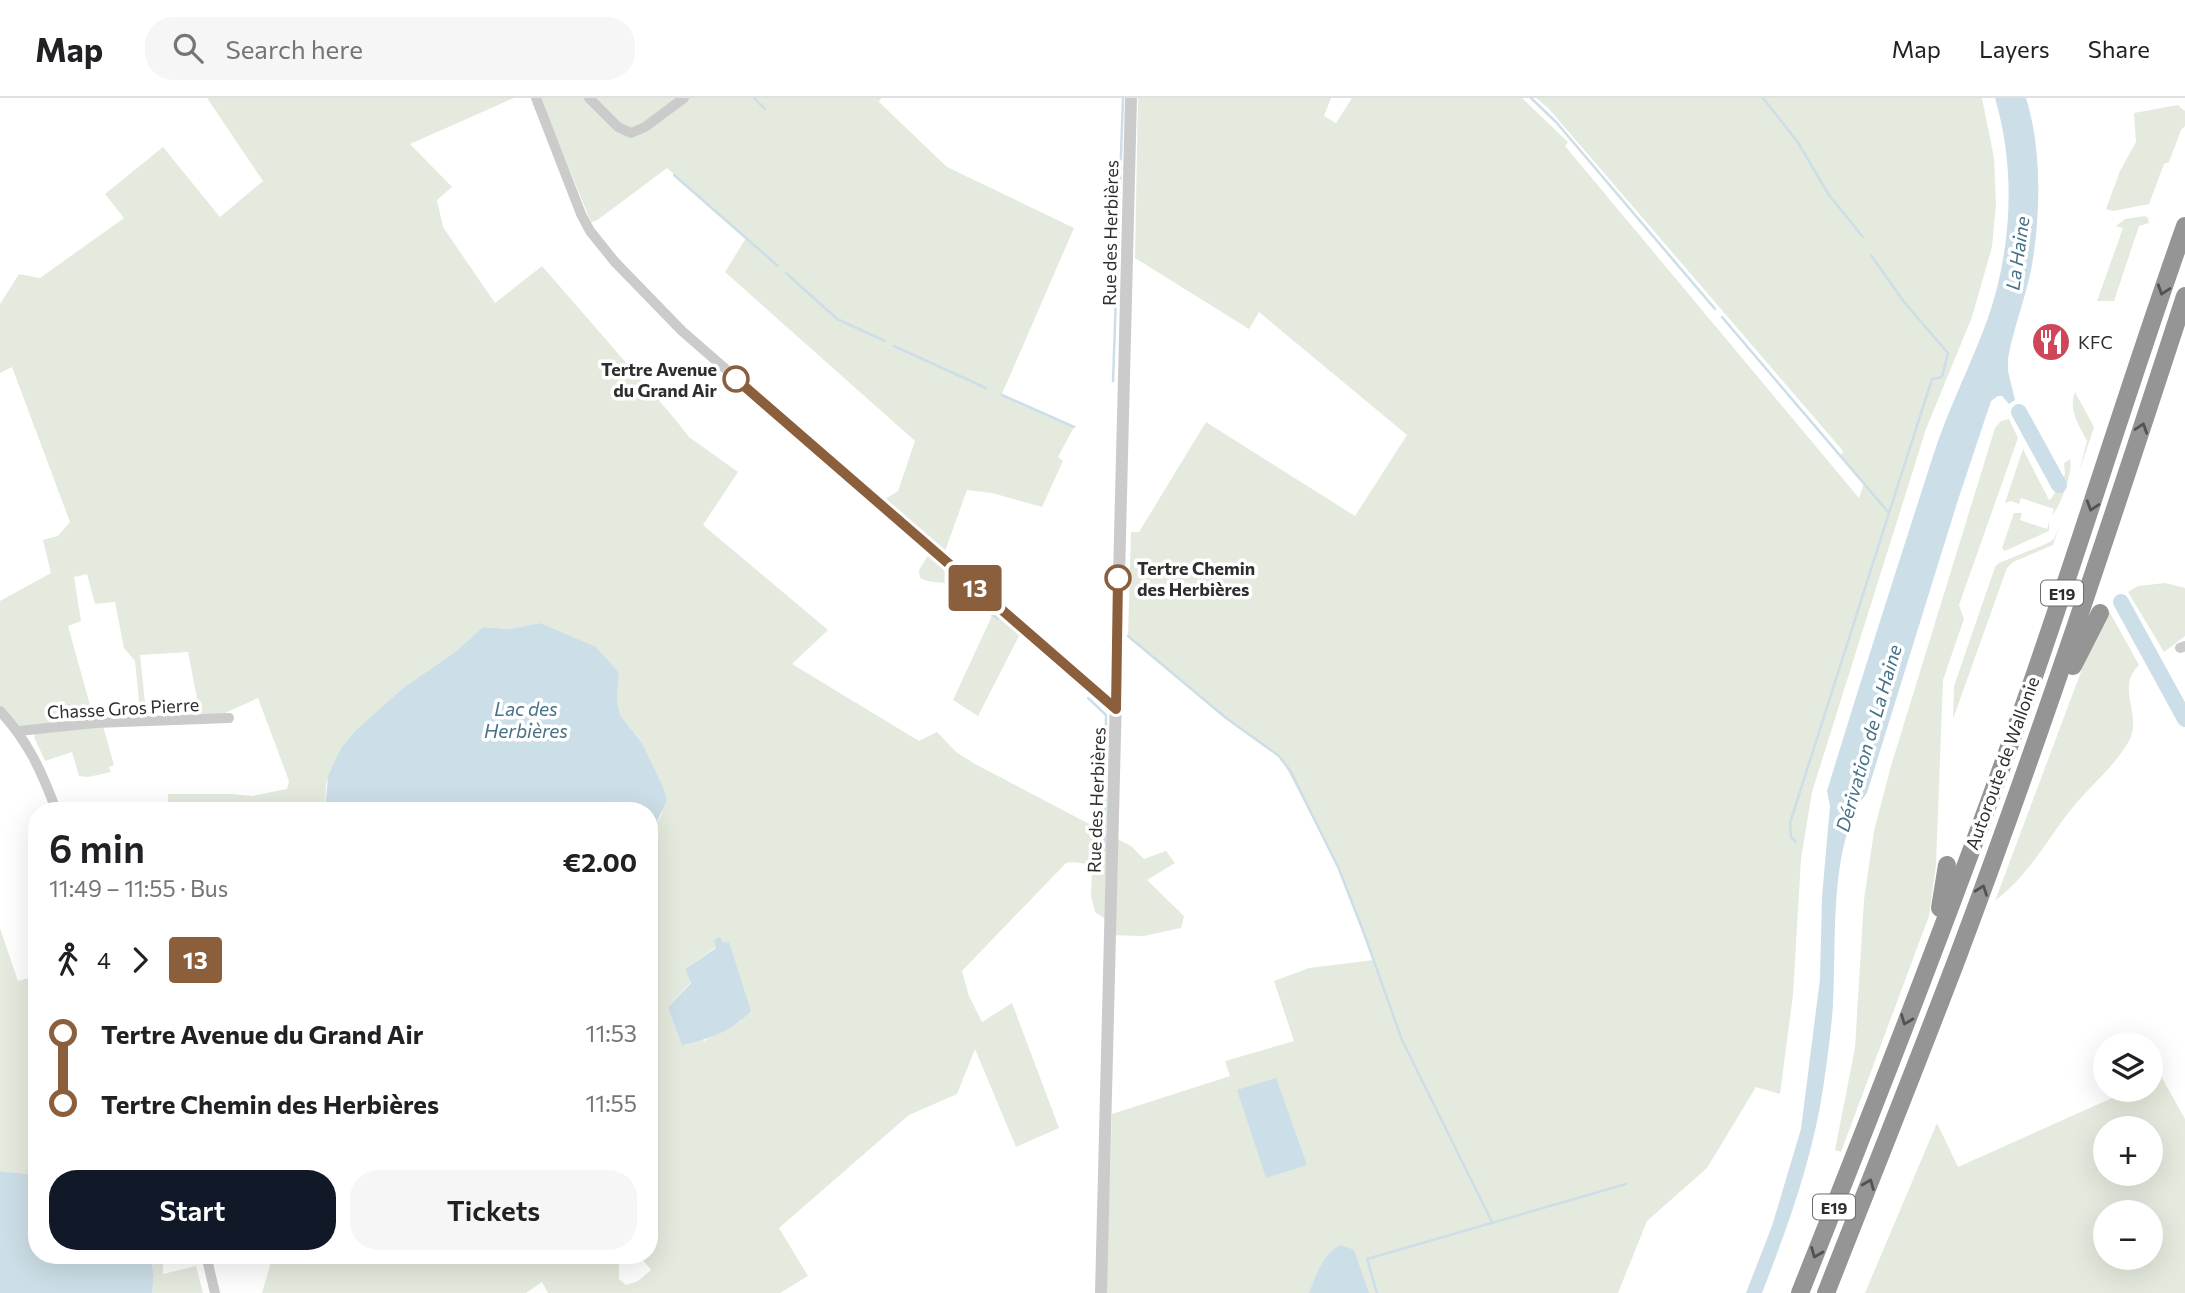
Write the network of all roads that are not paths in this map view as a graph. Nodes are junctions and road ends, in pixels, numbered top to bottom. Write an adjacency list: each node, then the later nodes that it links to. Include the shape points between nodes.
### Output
1 (536, 98): 8 (street, via 581,214 635,284 682,331)
2 (589, 98): 3 (street, via 618,127 631,133)
3 (684, 98)
4 (1131, 98): 8 (street, Rue des Herbières)
5 (2185, 226): 15 (highway, Autoroute de Wallonie / E19, one-way to 15, via 2031,685)
6 (2185, 296): 11 (highway, Autoroute de Wallonie / E19, one-way to 6)
7 (2100, 613): 11 (highway)
8 (1116, 709): 18 (street, Rue des Herbières)
9 (0, 710): 12 (street)
10 (229, 718): 12 (street, Chasse Gros Pierre)
11 (2042, 724): 20 (highway, Autoroute de Wallonie / E19, one-way to 11)
12 (19, 731): 13 (street)
13 (53, 802)
14 (1947, 865): 15 (highway)
15 (1930, 957): 19 (highway, Autoroute de Wallonie / E19, one-way to 19)
16 (208, 1264): 17 (street)
17 (215, 1293)
18 (1101, 1293)
19 (1800, 1293)
20 (1826, 1293)

